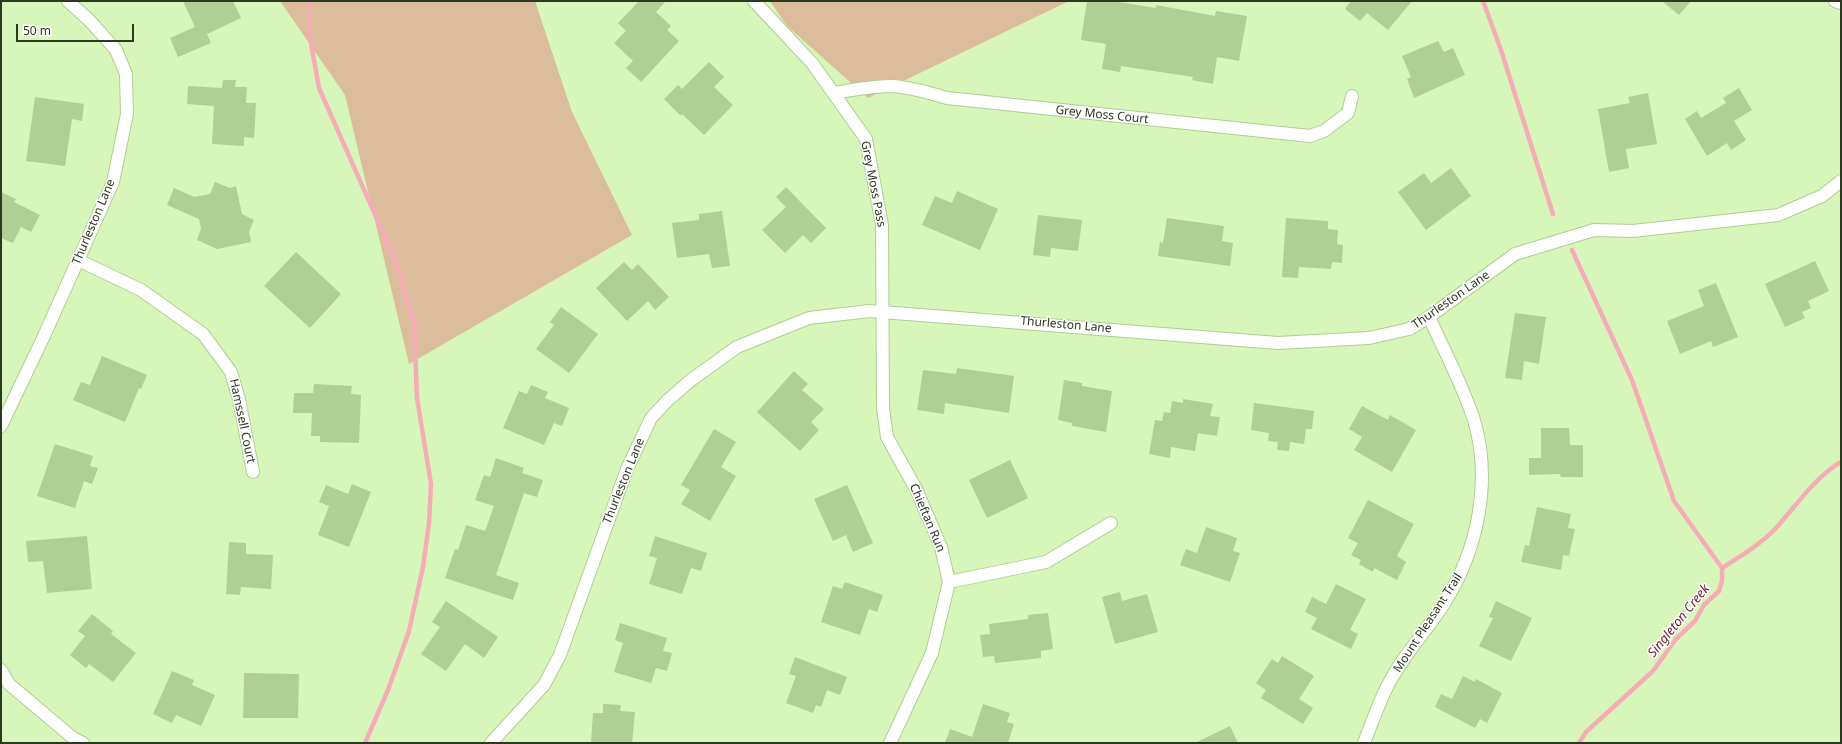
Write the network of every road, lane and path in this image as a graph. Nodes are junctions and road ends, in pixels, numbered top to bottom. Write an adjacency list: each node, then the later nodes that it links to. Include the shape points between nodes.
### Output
1 (68, 1): 8 (street, Thurleston Lane, via 90,20 116,50 126,74 128,114 113,182)
2 (754, 1): 5 (street, Grey Moss Pass, via 812,63)
3 (1835, 1): 4 (street)
4 (1841, 3)
5 (833, 93): 6 (street, Grey Moss Court, via 892,86 947,98 1310,136 1324,131 1348,112); 9 (street, Grey Moss Pass, via 866,139 882,225)
6 (1352, 96)
7 (1841, 181): 10 (street, Thurleston Lane, via 1822,196 1778,215 1633,230 1594,230 1515,254)
8 (78, 260): 11 (street, Thurleston Lane); 12 (street, Hamssell Court, via 141,290 203,334 231,372 239,399)
9 (883, 311): 10 (street, Thurleston Lane, via 1278,343 1370,338 1409,329); 14 (street, Chieftan Run, via 882,408 887,437 916,489 941,547); 16 (street, Thurleston Lane, via 810,318 738,347 691,380 651,418 627,468 560,655 544,685)
10 (1429, 317): 19 (street, Mount Pleasant Trail, via 1474,420 1481,453 1479,512 1462,572 1444,604 1387,686)
11 (1, 426)
12 (253, 472)
13 (1111, 523): 14 (street, via 1046,562)
14 (949, 582): 18 (street, Chieftan Run, via 932,653)
15 (1, 670): 17 (street, via 9,684 73,738)
16 (494, 742)
17 (83, 743)
18 (890, 743)
19 (1364, 743)

